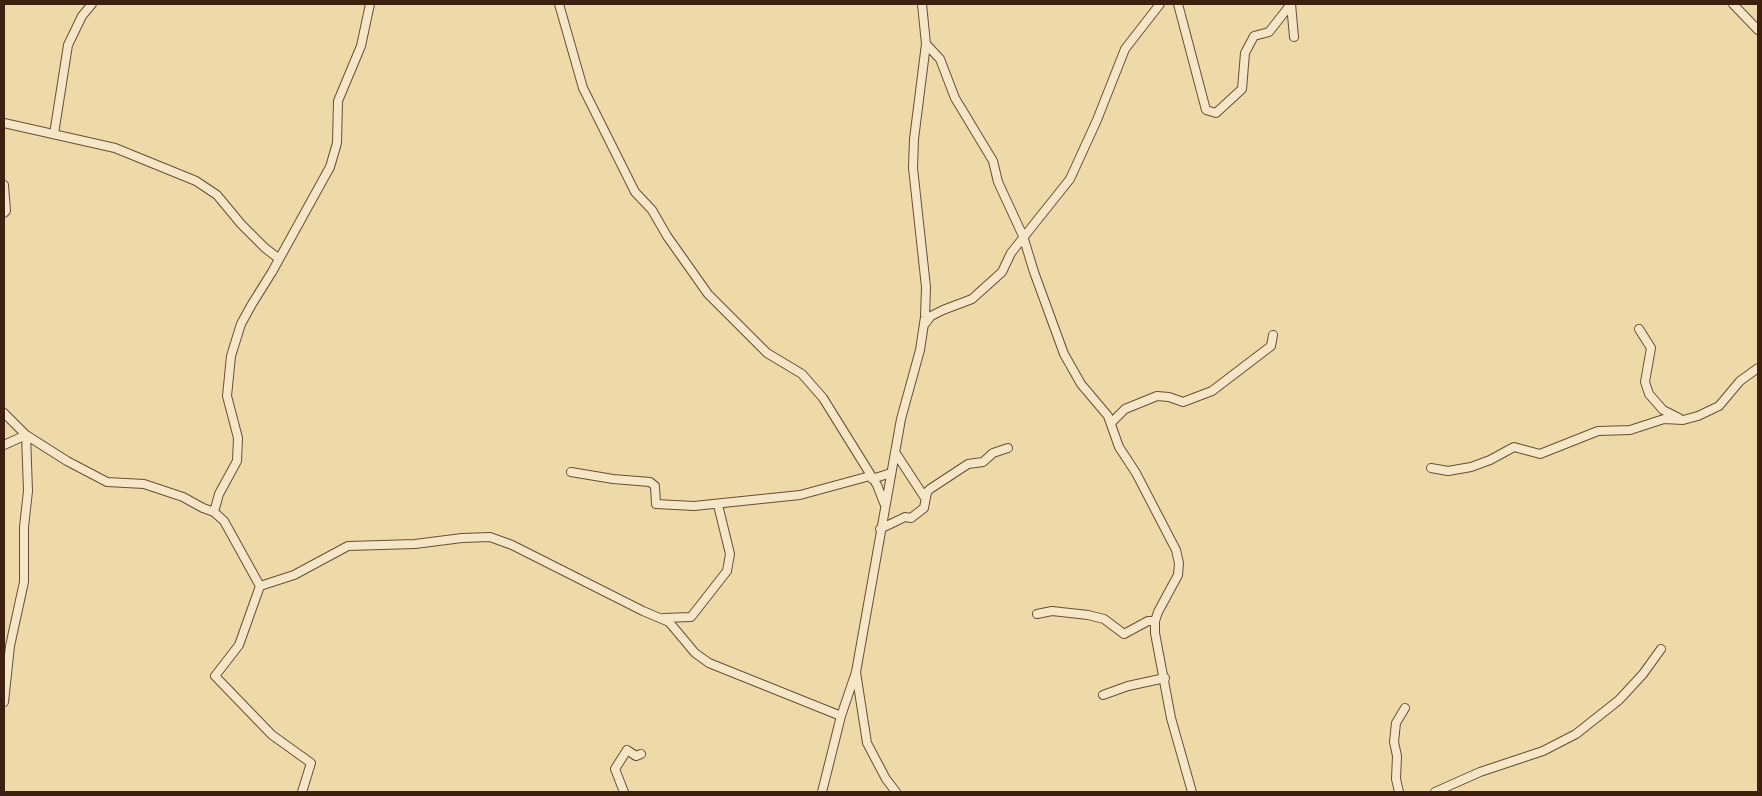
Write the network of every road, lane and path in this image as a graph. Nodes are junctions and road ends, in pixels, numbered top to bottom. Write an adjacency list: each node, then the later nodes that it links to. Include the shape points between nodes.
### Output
1 (92, 4): 13 (street, via 68,45)
2 (370, 4): 17 (street, via 361,46 338,101 337,143 330,167)
3 (559, 4): 32 (street, via 583,88 635,192 652,210 708,294 772,356 809,380)
4 (922, 4): 11 (street)
5 (1160, 4): 16 (street, via 1125,48 1070,179)
6 (1178, 4): 7 (street, via 1206,110 1216,113 1242,89 1245,53 1254,36 1269,32)
7 (1291, 4): 10 (street)
8 (1733, 4): 9 (street)
9 (1758, 30)
10 (1294, 37)
11 (926, 44): 16 (street, via 940,59 953,93 988,151 1005,199); 18 (street, via 913,168 926,287)
12 (4, 123): 13 (street)
13 (54, 134): 17 (street, via 120,150 205,185)
14 (4, 186): 15 (street)
15 (4, 213)
16 (1023, 236): 18 (street, via 1002,272 989,285 972,299 931,316); 24 (street, via 1064,354 1081,384)
17 (278, 258): 36 (street, via 242,324 231,356 227,396 238,438 237,461)
18 (924, 325): 28 (street)
19 (1639, 329): 23 (street, via 1651,348 1645,382 1649,394 1663,410)
20 (1273, 335): 24 (street, via 1271,346 1212,391 1183,402 1157,396 1125,409)
21 (1758, 368): 23 (street, via 1740,381 1719,406)
22 (4, 413): 25 (street)
23 (1683, 420): 29 (street, via 1664,419 1630,430 1598,431 1540,454 1514,447 1471,467 1448,471)
24 (1111, 423): 42 (street, via 1119,447 1153,503 1178,557 1176,581 1162,602)
25 (26, 435): 26 (street); 36 (street, via 67,462 107,482 152,486); 48 (street, via 28,491 24,582 10,646)
26 (4, 445)
27 (1008, 448): 33 (street, via 993,453 983,462 968,464 930,489)
28 (895, 452): 31 (street); 33 (street)
29 (1431, 468)
30 (571, 472): 34 (street, via 653,483 656,504)
31 (891, 473): 32 (street); 35 (street)
32 (871, 477): 34 (street, via 800,495); 35 (street)
33 (925, 498): 37 (street, via 921,512)
34 (718, 504): 41 (street, via 730,564 711,593)
35 (884, 505): 37 (street)
36 (214, 512): 38 (street, via 224,521)
37 (880, 529): 45 (street)
38 (260, 586): 40 (street, via 294,575 348,546 490,537); 52 (street, via 240,645 215,676 272,735 311,763)
39 (1036, 614): 42 (street, via 1088,615 1104,619 1124,634 1148,621)
40 (660, 618): 41 (street); 43 (street)
41 (687, 618): 43 (street, via 679,624)
42 (1155, 621): 46 (street)
43 (679, 633): 50 (street, via 695,653 709,663)
44 (1661, 649): 58 (street, via 1619,700 1576,734 1543,751 1480,772)
45 (856, 672): 50 (street); 55 (street, via 867,743)
46 (1165, 678): 47 (street); 56 (street, via 1171,718)
47 (1103, 695)
48 (4, 702)
49 (1405, 708): 57 (street, via 1396,723 1394,742)
50 (841, 716): 54 (street)
51 (641, 754): 53 (street, via 636,756 627,750 616,769)
52 (302, 792)
53 (624, 792)
54 (822, 792)
55 (896, 792)
56 (1192, 792)
57 (1399, 792)
58 (1435, 792)

